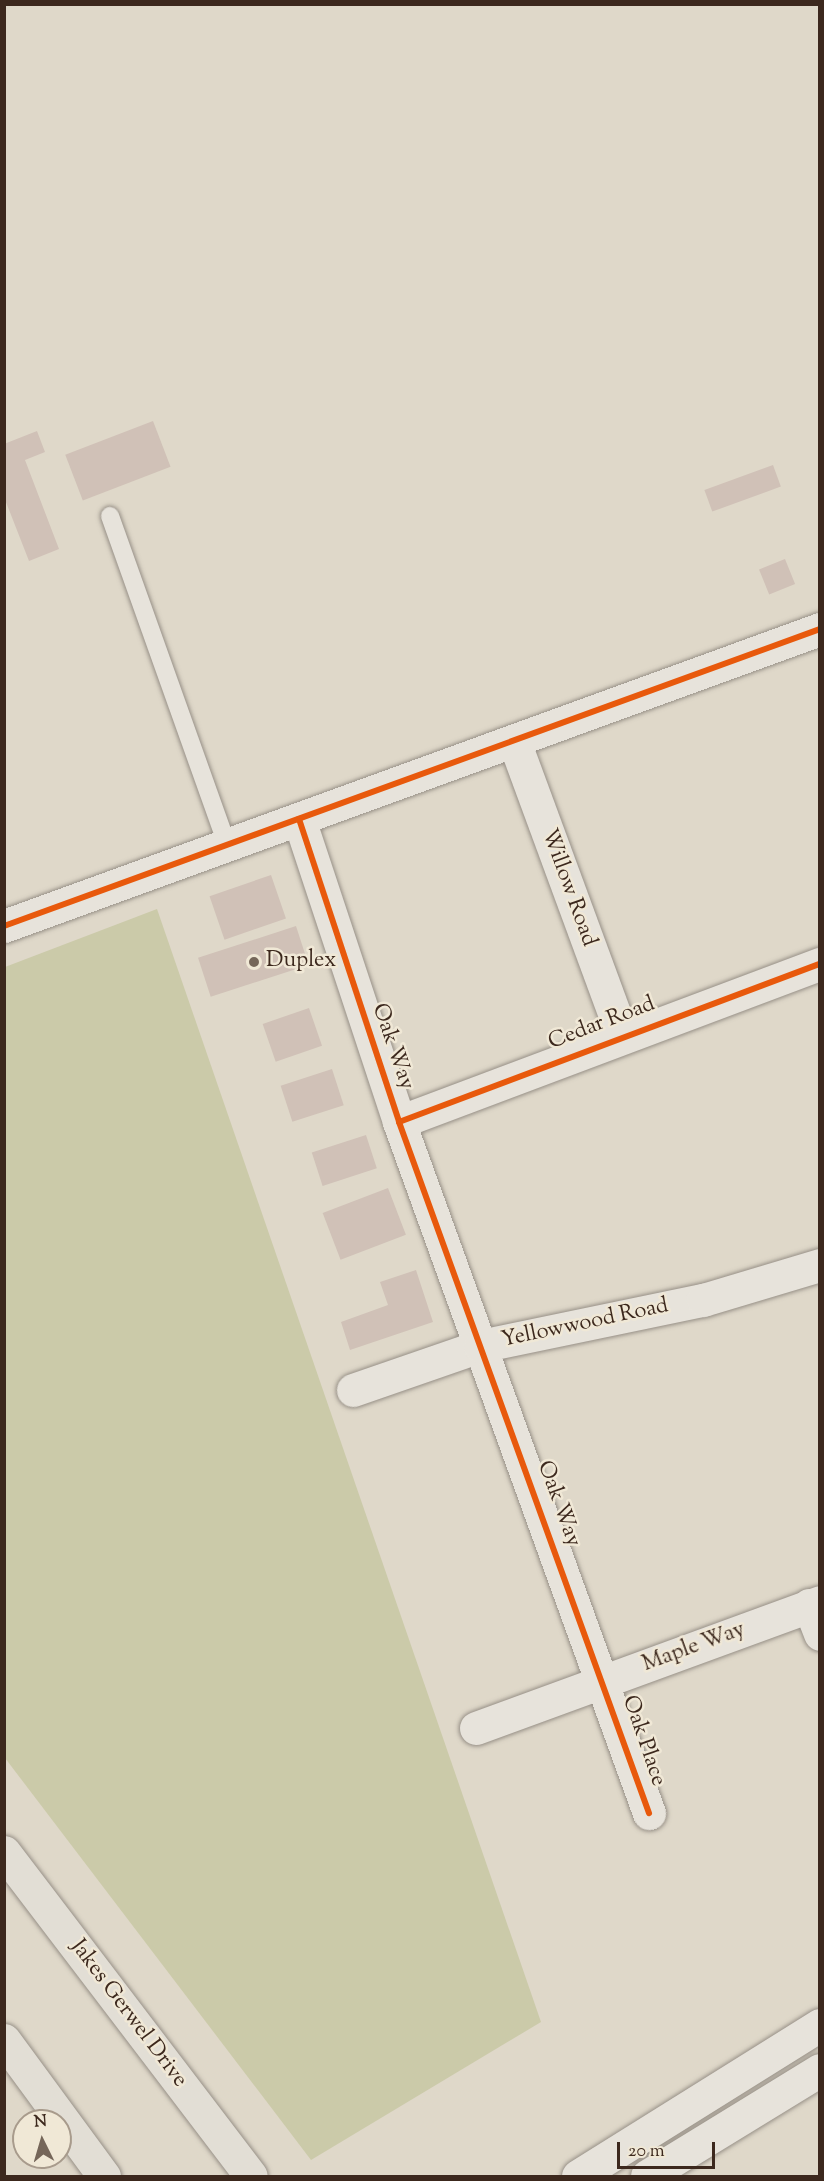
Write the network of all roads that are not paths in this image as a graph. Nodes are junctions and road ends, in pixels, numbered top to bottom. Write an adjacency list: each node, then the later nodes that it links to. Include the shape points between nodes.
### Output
1 (110, 516): 5 (lane)
2 (819, 629): 3 (street)
3 (514, 741): 4 (street); 8 (street, Willow Road)
4 (299, 819): 5 (street); 9 (street, Oak Way)
5 (227, 845): 6 (street)
6 (4, 926)
7 (819, 964): 8 (street, Cedar Road)
8 (622, 1035): 9 (street, Cedar Road)
9 (399, 1122): 11 (street, Oak Way)
10 (819, 1265): 11 (street, Yellowwood Road, via 703,1300)
11 (480, 1346): 12 (street, Yellowwood Road); 14 (street, Oak Way)
12 (353, 1390)
13 (816, 1614): 14 (street, Maple Way)
14 (603, 1681): 15 (street, Maple Way); 16 (street, Oak Place)
15 (477, 1728)
16 (649, 1813)
17 (4, 1852): 24 (main road, Jakes Gerwel Drive)
18 (819, 2025): 21 (street)
19 (4, 2040): 23 (main road)
20 (819, 2070): 22 (street)
21 (746, 2071): 22 (lane); 25 (street)
22 (766, 2102): 26 (street)
23 (104, 2176)
24 (251, 2176)
25 (578, 2176)
26 (647, 2176)

